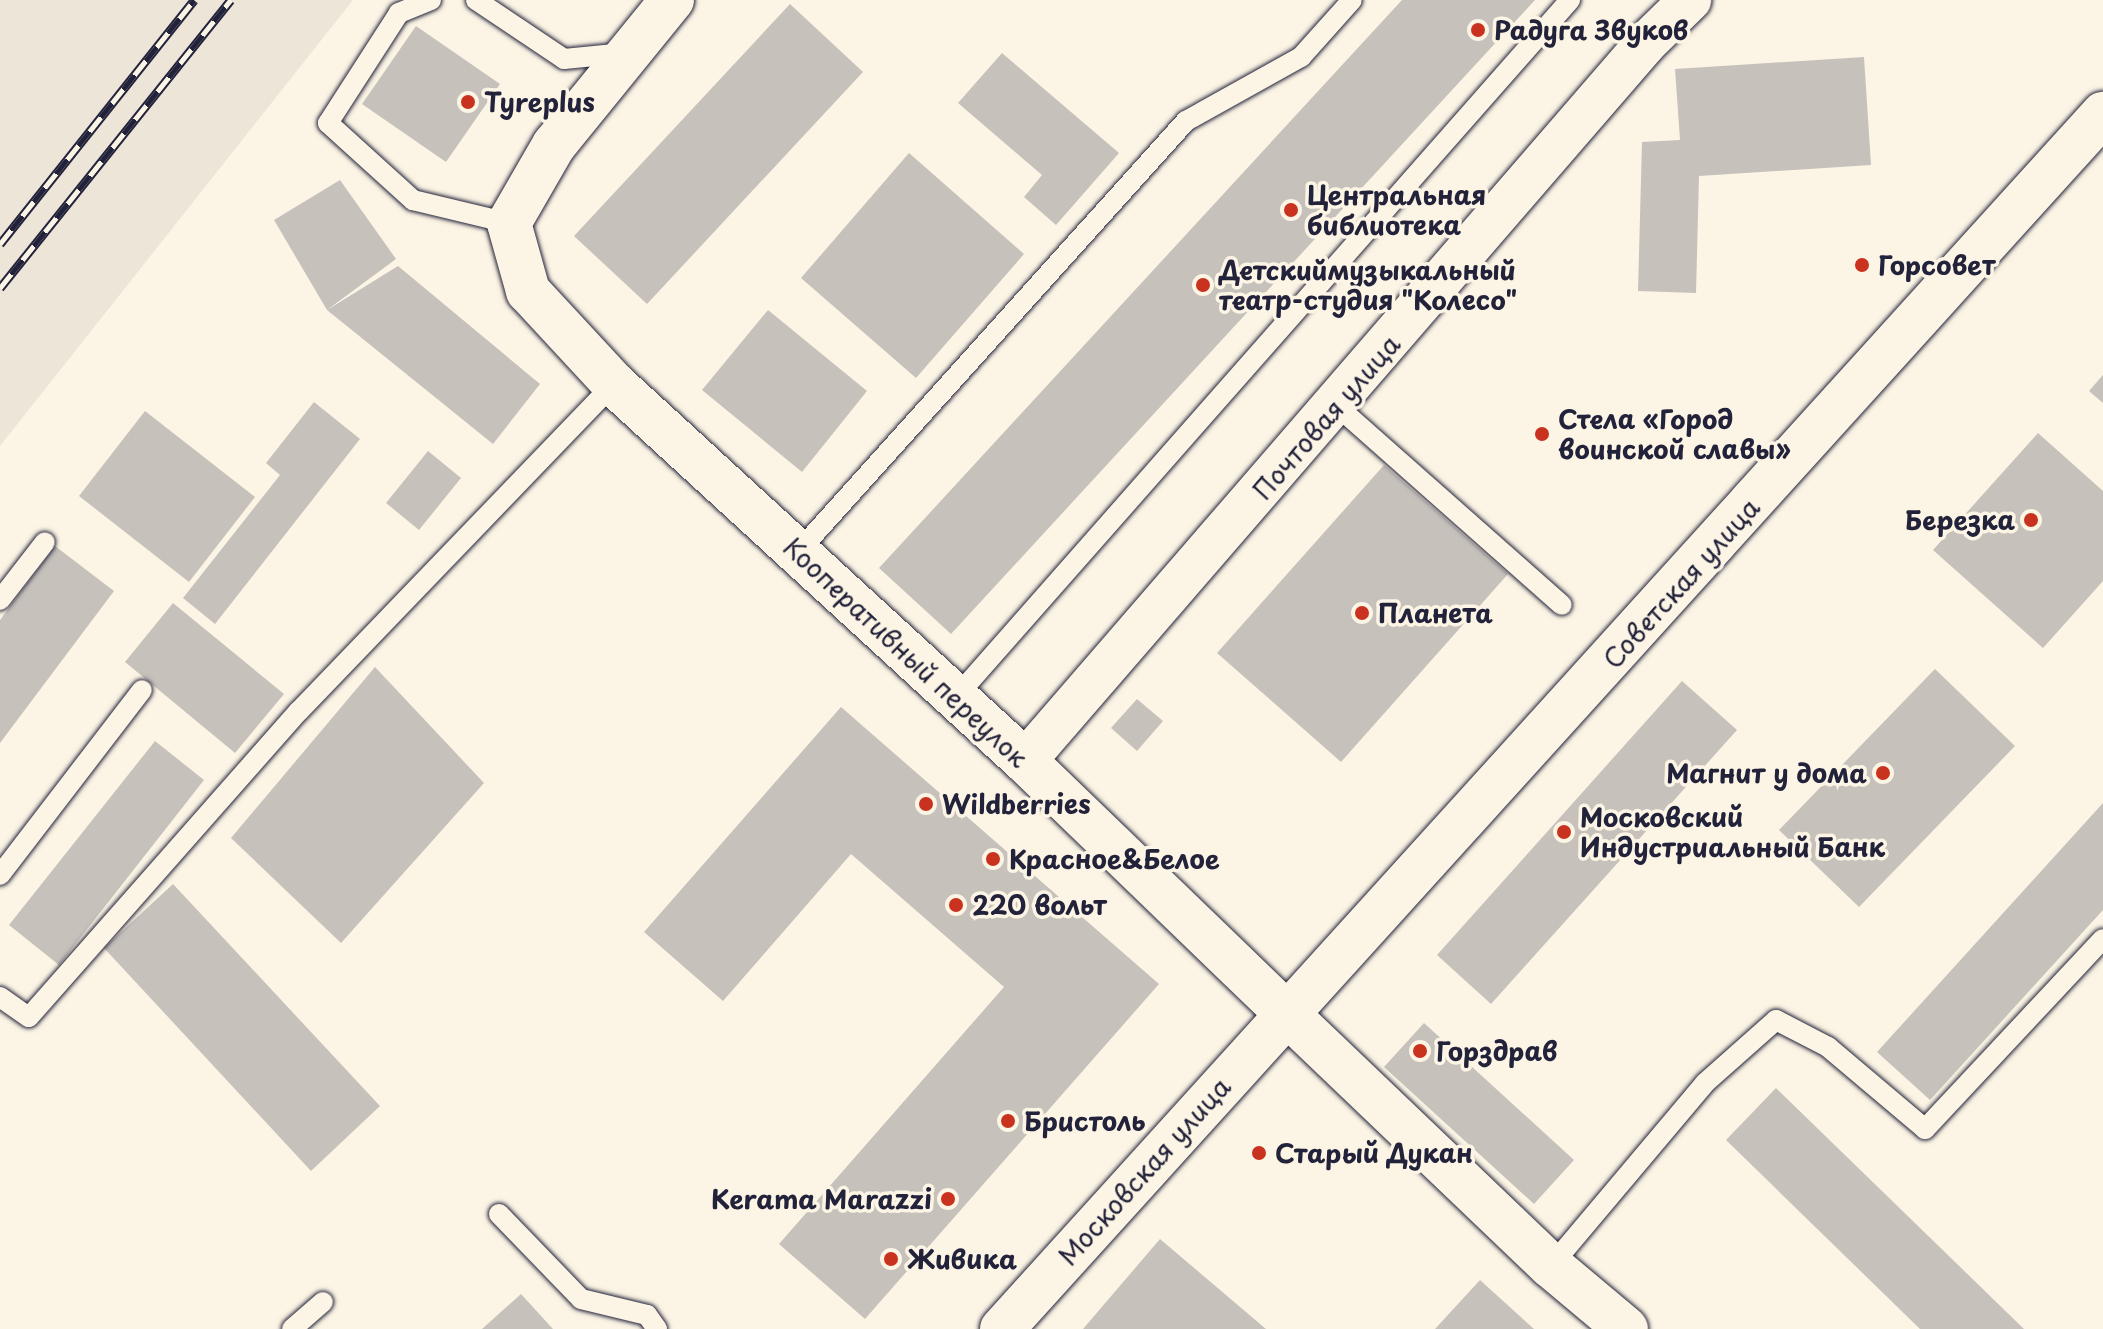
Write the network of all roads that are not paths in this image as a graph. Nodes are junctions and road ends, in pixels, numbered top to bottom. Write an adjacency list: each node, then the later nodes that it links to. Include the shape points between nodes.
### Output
1 (431, 0): 9 (lane, via 399,13 328,123 413,200)
2 (476, 0): 7 (lane, via 564,59)
3 (672, 0): 7 (main road)
4 (1352, 0): 13 (lane, via 1301,57 1186,121)
5 (1570, 0): 17 (lane)
6 (1690, 0): 11 (street, Почтовая улица, via 1646,43)
7 (627, 53): 9 (main road, via 554,145)
8 (2103, 114): 22 (main road, Советская улица, via 1341,962)
9 (509, 223): 10 (main road, Кооперативный переулок, via 528,291)
10 (614, 384): 13 (main road, Кооперативный переулок); 21 (lane, via 299,711 29,1017)
11 (1337, 406): 15 (lane); 18 (street, Почтовая улица)
12 (45, 542): 14 (lane)
13 (798, 552): 17 (main road, Кооперативный переулок)
14 (0, 600)
15 (1562, 605)
16 (142, 690): 19 (lane)
17 (956, 697): 18 (main road, Кооперативный переулок)
18 (1025, 761): 22 (main road, Кооперативный переулок)
19 (0, 875)
20 (2103, 939): 24 (lane, via 1925,1129 1828,1047 1776,1020 1705,1083)
21 (0, 997)
22 (1285, 1012): 24 (main road, Кооперативный переулок); 28 (main road, Московская улица)
23 (499, 1214): 27 (lane, via 581,1299 647,1315)
24 (1551, 1266): 29 (main road, Кооперативный переулок)
25 (323, 1302): 26 (lane)
26 (292, 1329)
27 (657, 1329)
28 (1002, 1329)
29 (1626, 1329)

